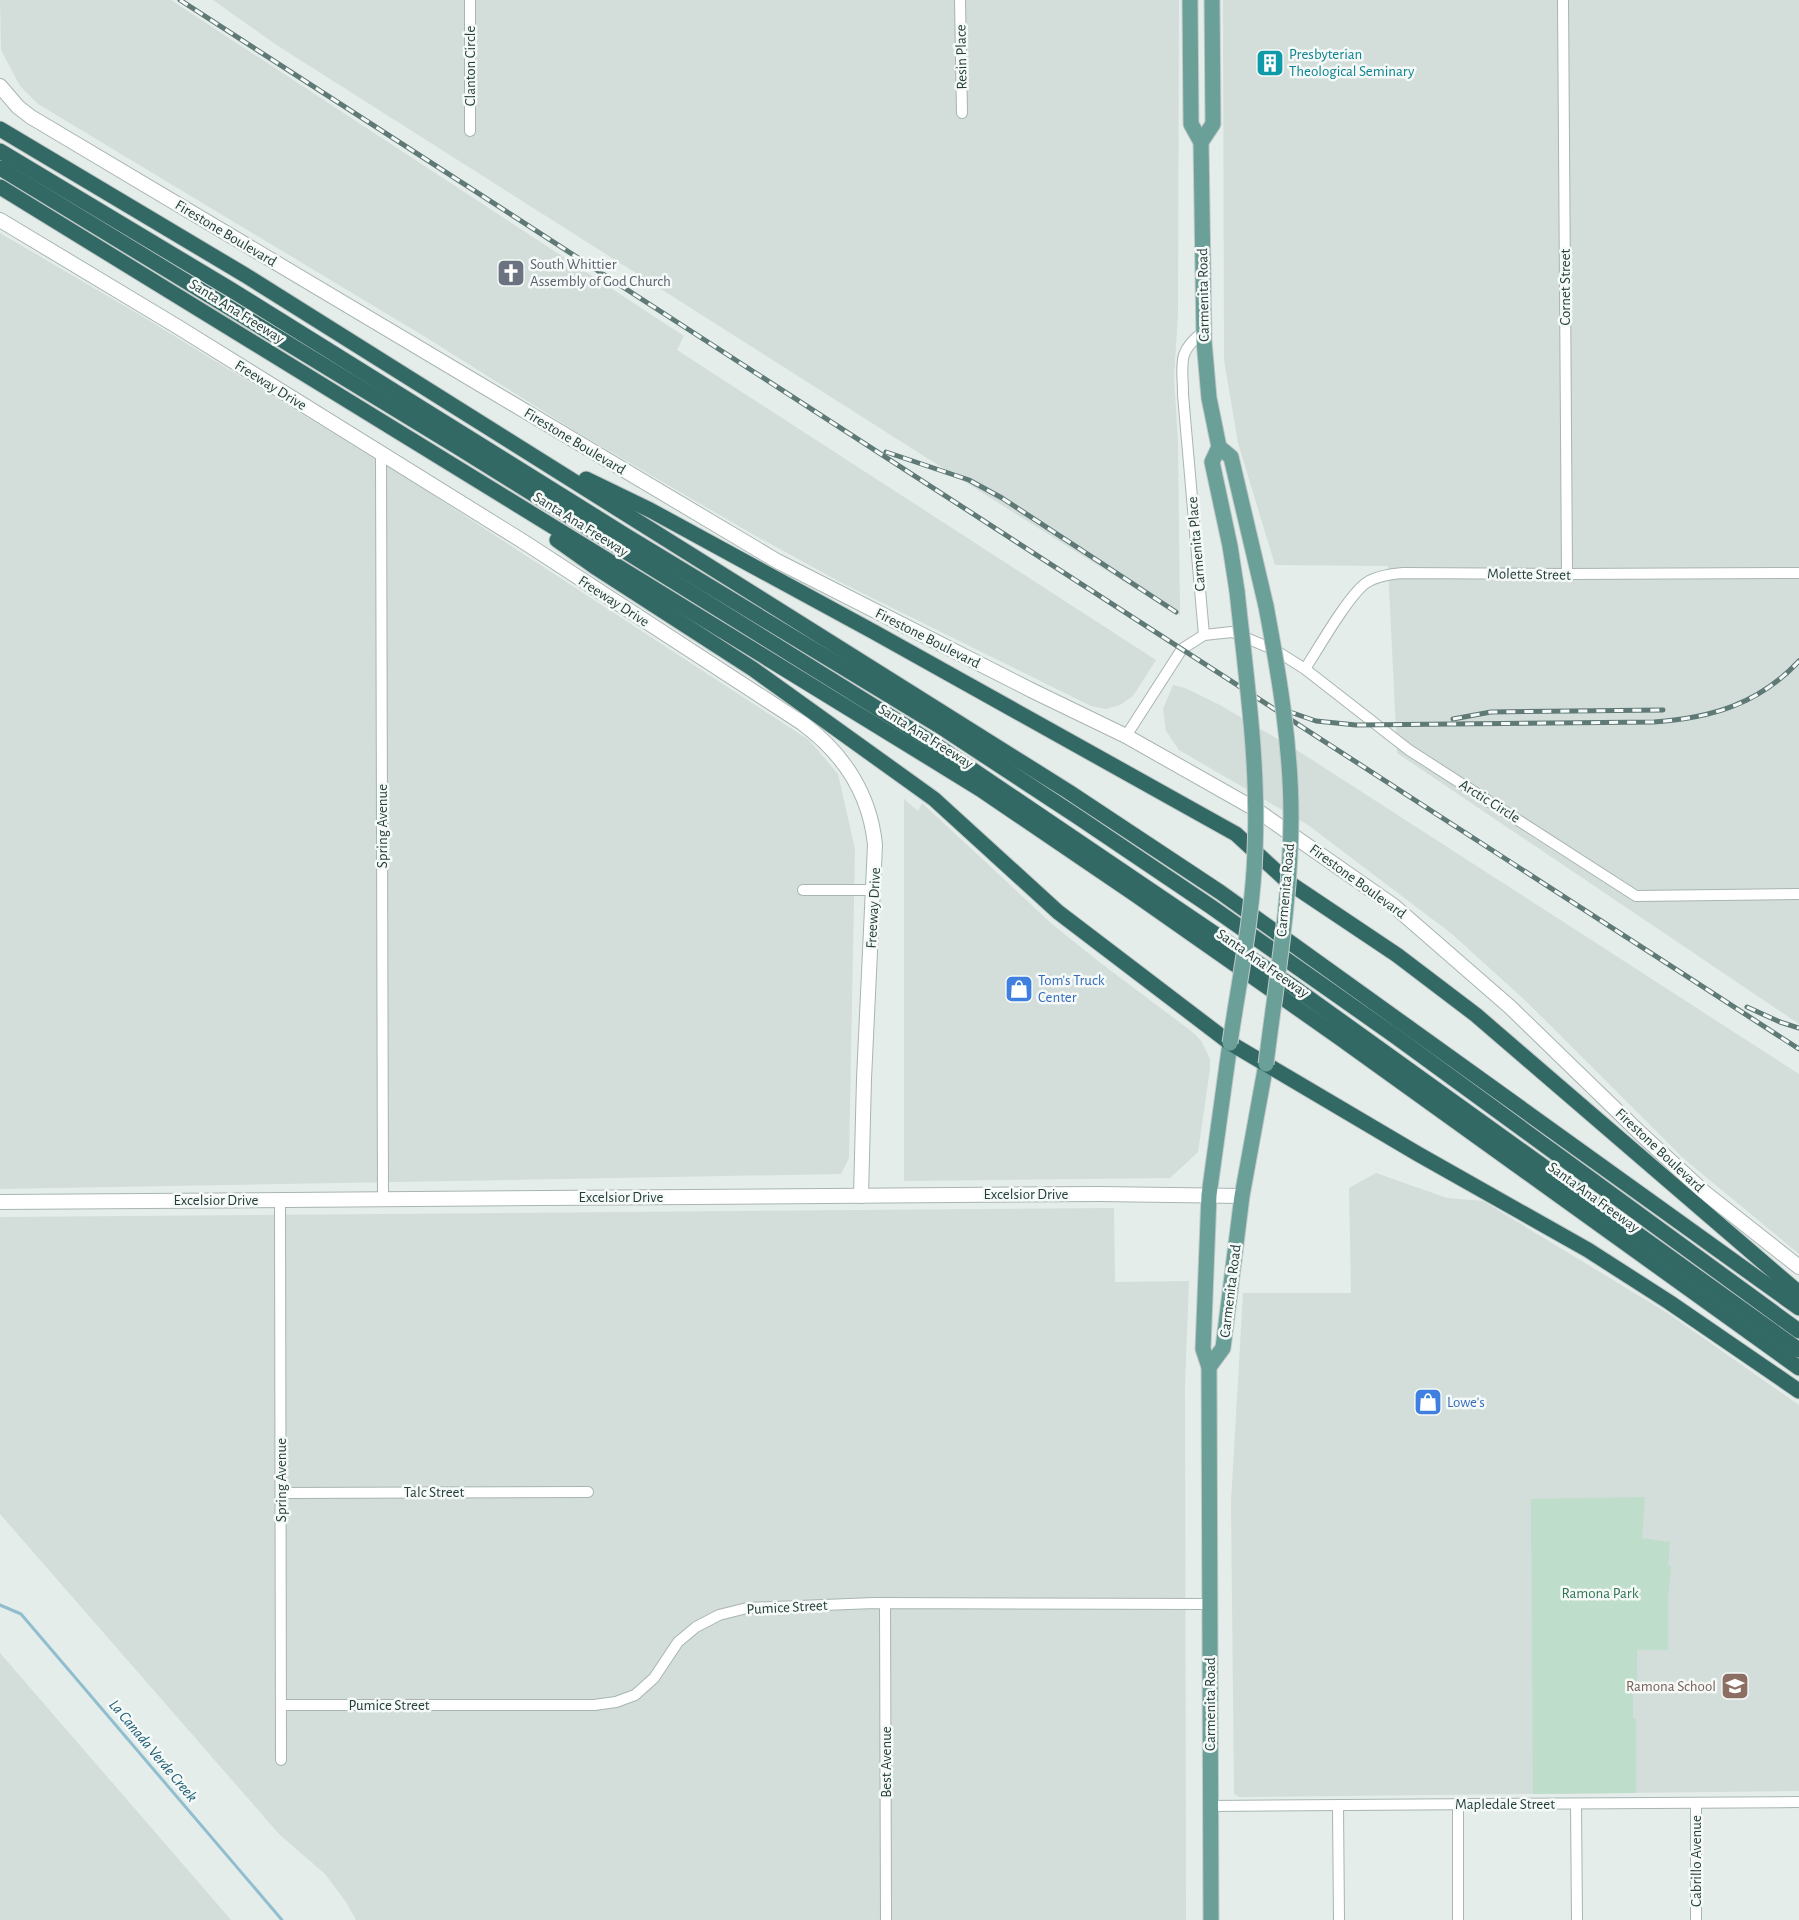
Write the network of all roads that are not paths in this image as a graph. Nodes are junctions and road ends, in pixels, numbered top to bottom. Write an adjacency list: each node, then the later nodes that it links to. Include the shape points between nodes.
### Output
1 (470, 0): 9 (street, Clanton Circle)
2 (960, 0): 7 (street, Resin Place)
3 (1190, 0): 10 (main road, Carmenita Road, via 1190,124)
4 (1212, 0): 10 (main road, Carmenita Road, via 1213,124)
5 (1563, 0): 21 (street, Cornet Street)
6 (0, 86): 24 (street, Firestone Boulevard, via 18,107 38,121 777,561)
7 (962, 113)
8 (0, 129): 16 (highway, Santa Ana Freeway, via 245,275)
9 (470, 131)
10 (1201, 142): 15 (main road, Carmenita Road)
11 (0, 151): 41 (highway, via 168,251 938,726 1078,817 1395,1036)
12 (0, 168): 42 (highway, via 456,446 941,748 1295,988)
13 (0, 187): 19 (highway, Santa Ana Freeway)
14 (0, 220): 18 (street, Freeway Drive)
15 (1203, 332): 17 (main road, Carmenita Road, via 1209,398); 22 (street, Carmenita Place, via 1186,347 1183,366)
16 (513, 443): 25 (highway, via 650,510 1236,834); 40 (highway, Santa Ana Freeway, via 915,694 1220,892)
17 (1219, 447): 25 (main road, Carmenita Road, bridge, via 1212,462 1230,546 1252,732); 26 (main road, Carmenita Road, bridge, via 1231,457 1279,675 1288,746 1291,817)
18 (381, 453): 28 (street, Freeway Drive, via 532,547 822,738 846,764 868,808 875,845); 35 (street, Spring Avenue)
19 (451, 464): 30 (highway, via 595,568 753,669 934,799 1058,912); 44 (highway, Santa Ana Freeway, via 980,789 1340,1038)
20 (1799, 572): 21 (street, Molette Street)
21 (1568, 574): 23 (street, Molette Street, via 1403,572 1384,575 1366,583 1353,598)
22 (1204, 635): 23 (street, Arctic Circle, via 1232,632 1275,650); 24 (street, via 1182,649)
23 (1304, 670): 29 (street, Arctic Circle, via 1409,750 1636,896)
24 (1126, 736): 38 (street, Firestone Boulevard, via 1255,808 1394,906 1510,1007 1704,1192)
25 (1255, 852): 26 (highway); 30 (main road, Carmenita Road, bridge)
26 (1288, 882): 31 (main road, Carmenita Road, bridge); 39 (highway, via 1397,955 1476,1015)
27 (803, 890): 28 (street)
28 (874, 890): 32 (street, Freeway Drive)
29 (1799, 894)
30 (1230, 1043): 31 (highway); 33 (main road, Carmenita Road)
31 (1266, 1064): 34 (main road, Carmenita Road); 45 (highway, via 1588,1250)
32 (861, 1196): 33 (street, Excelsior Drive); 35 (street, Excelsior Drive)
33 (1209, 1196): 34 (street, Excelsior Drive); 43 (main road, Carmenita Road, via 1203,1348)
34 (1242, 1196): 43 (main road, Carmenita Road, via 1223,1348)
35 (383, 1199): 36 (street, Excelsior Drive)
36 (280, 1200): 37 (street, Excelsior Drive); 46 (street, Spring Avenue)
37 (0, 1202)
38 (1799, 1267)
39 (1799, 1293)
40 (1799, 1308)
41 (1799, 1331)
42 (1799, 1350)
43 (1209, 1367): 49 (main road, Carmenita Road)
44 (1799, 1368)
45 (1799, 1391)
46 (281, 1492): 47 (street, Talc Street); 50 (street, Spring Avenue)
47 (588, 1492)
48 (885, 1604): 49 (street, Pumice Street); 50 (street, Pumice Street, via 747,1608 719,1615 696,1627 678,1642 654,1678 635,1695 606,1704); 58 (street, Best Avenue)
49 (1209, 1604): 56 (main road, Carmenita Road)
50 (281, 1705): 51 (street, Spring Avenue)
51 (281, 1760)
52 (1799, 1802): 53 (street, Mapledale Street)
53 (1696, 1803): 54 (street, Mapledale Street); 63 (street, Cabrillo Avenue)
54 (1576, 1804): 55 (street, Mapledale Street); 62 (street)
55 (1458, 1805): 57 (street, Mapledale Street); 61 (street)
56 (1210, 1806): 57 (street, Mapledale Street); 59 (main road, Carmenita Road)
57 (1338, 1806): 60 (street)
58 (886, 1920)
59 (1211, 1920)
60 (1339, 1920)
61 (1458, 1920)
62 (1577, 1920)
63 (1696, 1920)

